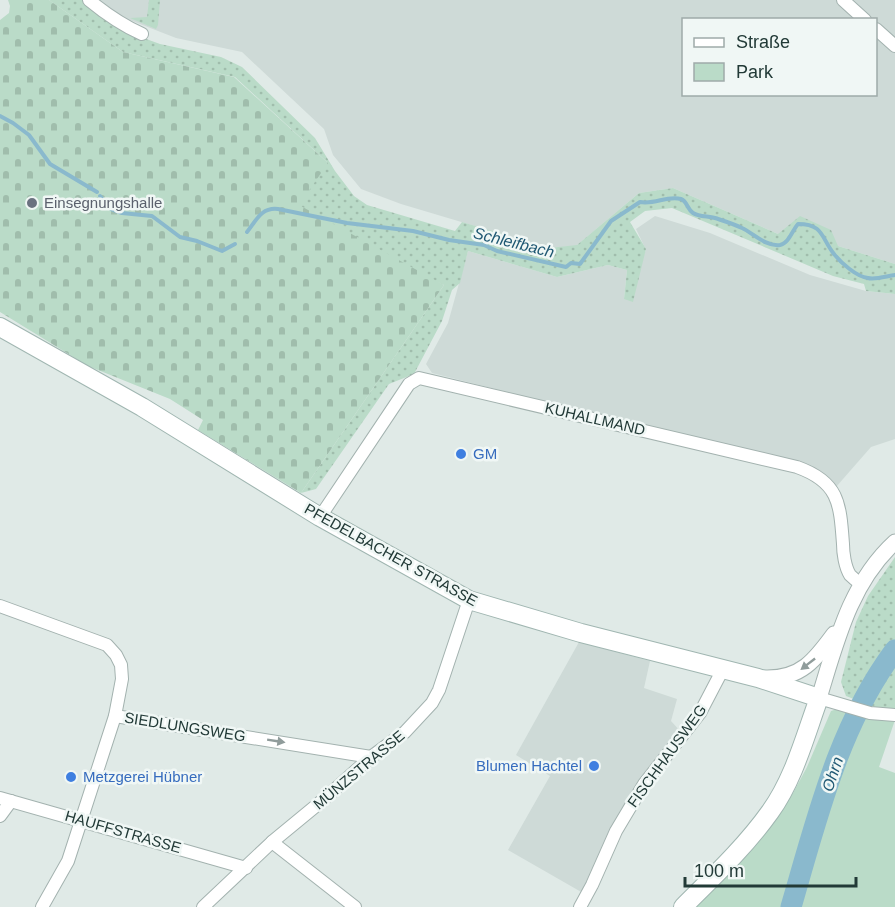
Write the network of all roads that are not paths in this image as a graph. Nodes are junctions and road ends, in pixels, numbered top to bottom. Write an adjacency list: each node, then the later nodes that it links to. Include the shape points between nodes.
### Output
1 (89, 0): 5 (street, via 125,27)
2 (843, 0): 3 (street)
3 (863, 18)
4 (877, 30): 6 (street)
5 (142, 34)
6 (895, 46)
7 (0, 327): 8 (main road, PFEDELBACHER STRASSE, via 142,407)
8 (320, 517): 10 (street, KUHALLMAND, via 409,384 419,378 815,474 830,488 839,505 843,555 850,575); 11 (main road, PFEDELBACHER STRASSE)
9 (895, 542): 10 (street)
10 (861, 584): 13 (street)
11 (469, 600): 14 (main road, PFEDELBACHER STRASSE); 19 (street, MÜNZSTRASSE, via 432,704 405,732)
12 (0, 606): 17 (street, SIEDLUNGSWEG, via 107,645 121,665)
13 (843, 621): 15 (street, one-way to 15, via 817,657 796,673); 16 (street)
14 (723, 669): 15 (main road, PFEDELBACHER STRASSE); 28 (street, FISCHHAUSWEG, via 700,713 639,793 616,831)
15 (758, 678): 16 (main road, PFEDELBACHER STRASSE)
16 (819, 698): 18 (street); 29 (main road, via 785,788 771,811)
17 (115, 716): 19 (street, SIEDLUNGSWEG, one-way to 19); 22 (street)
18 (895, 716)
19 (371, 757): 23 (street, MÜNZSTRASSE)
20 (5, 799): 21 (street); 22 (street, HAUFFSTRASSE)
21 (0, 816)
22 (80, 820): 24 (street, HAUFFSTRASSE); 25 (street, via 68,861)
23 (272, 842): 24 (street, MÜNZSTRASSE); 27 (street)
24 (246, 868): 26 (street, MÜNZSTRASSE)
25 (42, 907)
26 (203, 907)
27 (355, 907)
28 (580, 907)
29 (683, 907)

